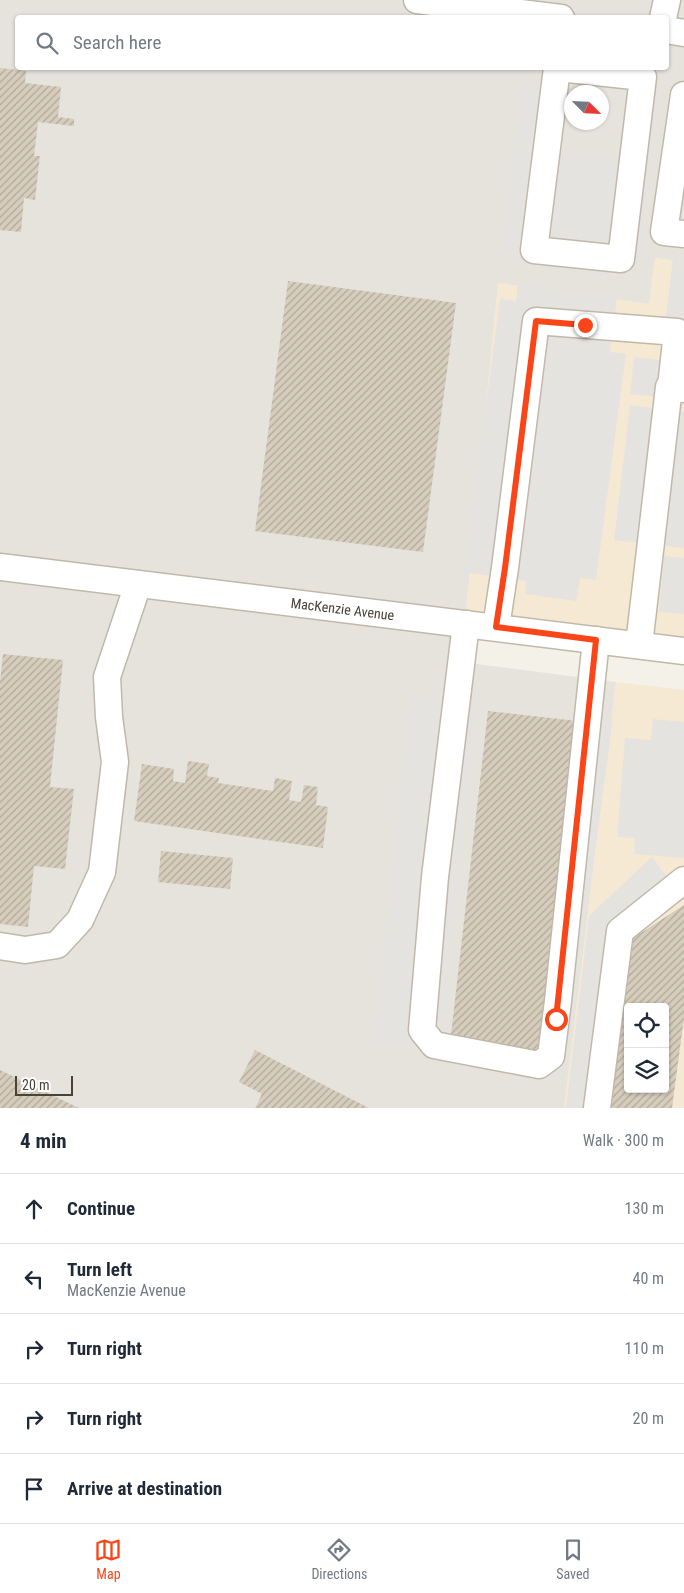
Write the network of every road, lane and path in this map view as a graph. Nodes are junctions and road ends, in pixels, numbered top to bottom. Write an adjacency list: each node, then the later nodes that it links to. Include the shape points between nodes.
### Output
1 (417, 0): 3 (street)
2 (667, 0): 5 (street)
3 (513, 6): 4 (street)
4 (549, 15)
5 (664, 15)
6 (669, 30): 7 (street)
7 (684, 32)
8 (558, 70): 9 (street, via 534,250 621,259 643,77)
9 (577, 70)
10 (684, 95): 11 (street, via 664,232)
11 (684, 234)
12 (678, 388): 16 (street, via 677,332 536,321); 18 (street, via 668,387)
13 (0, 567): 14 (street, MacKenzie Avenue)
14 (138, 584): 15 (street, MacKenzie Avenue); 21 (street, via 107,677 115,762 102,872 80,920 57,945 25,950)
15 (466, 624): 16 (street, MacKenzie Avenue); 17 (street, via 434,877 422,1030 434,1045 539,1065 550,1056 558,1001)
16 (496, 627): 17 (street, MacKenzie Avenue)
17 (596, 640): 18 (street, MacKenzie Avenue)
18 (639, 645): 19 (street, MacKenzie Avenue)
19 (684, 651)
20 (684, 880): 22 (street, via 620,931)
21 (0, 946)
22 (597, 1108)

